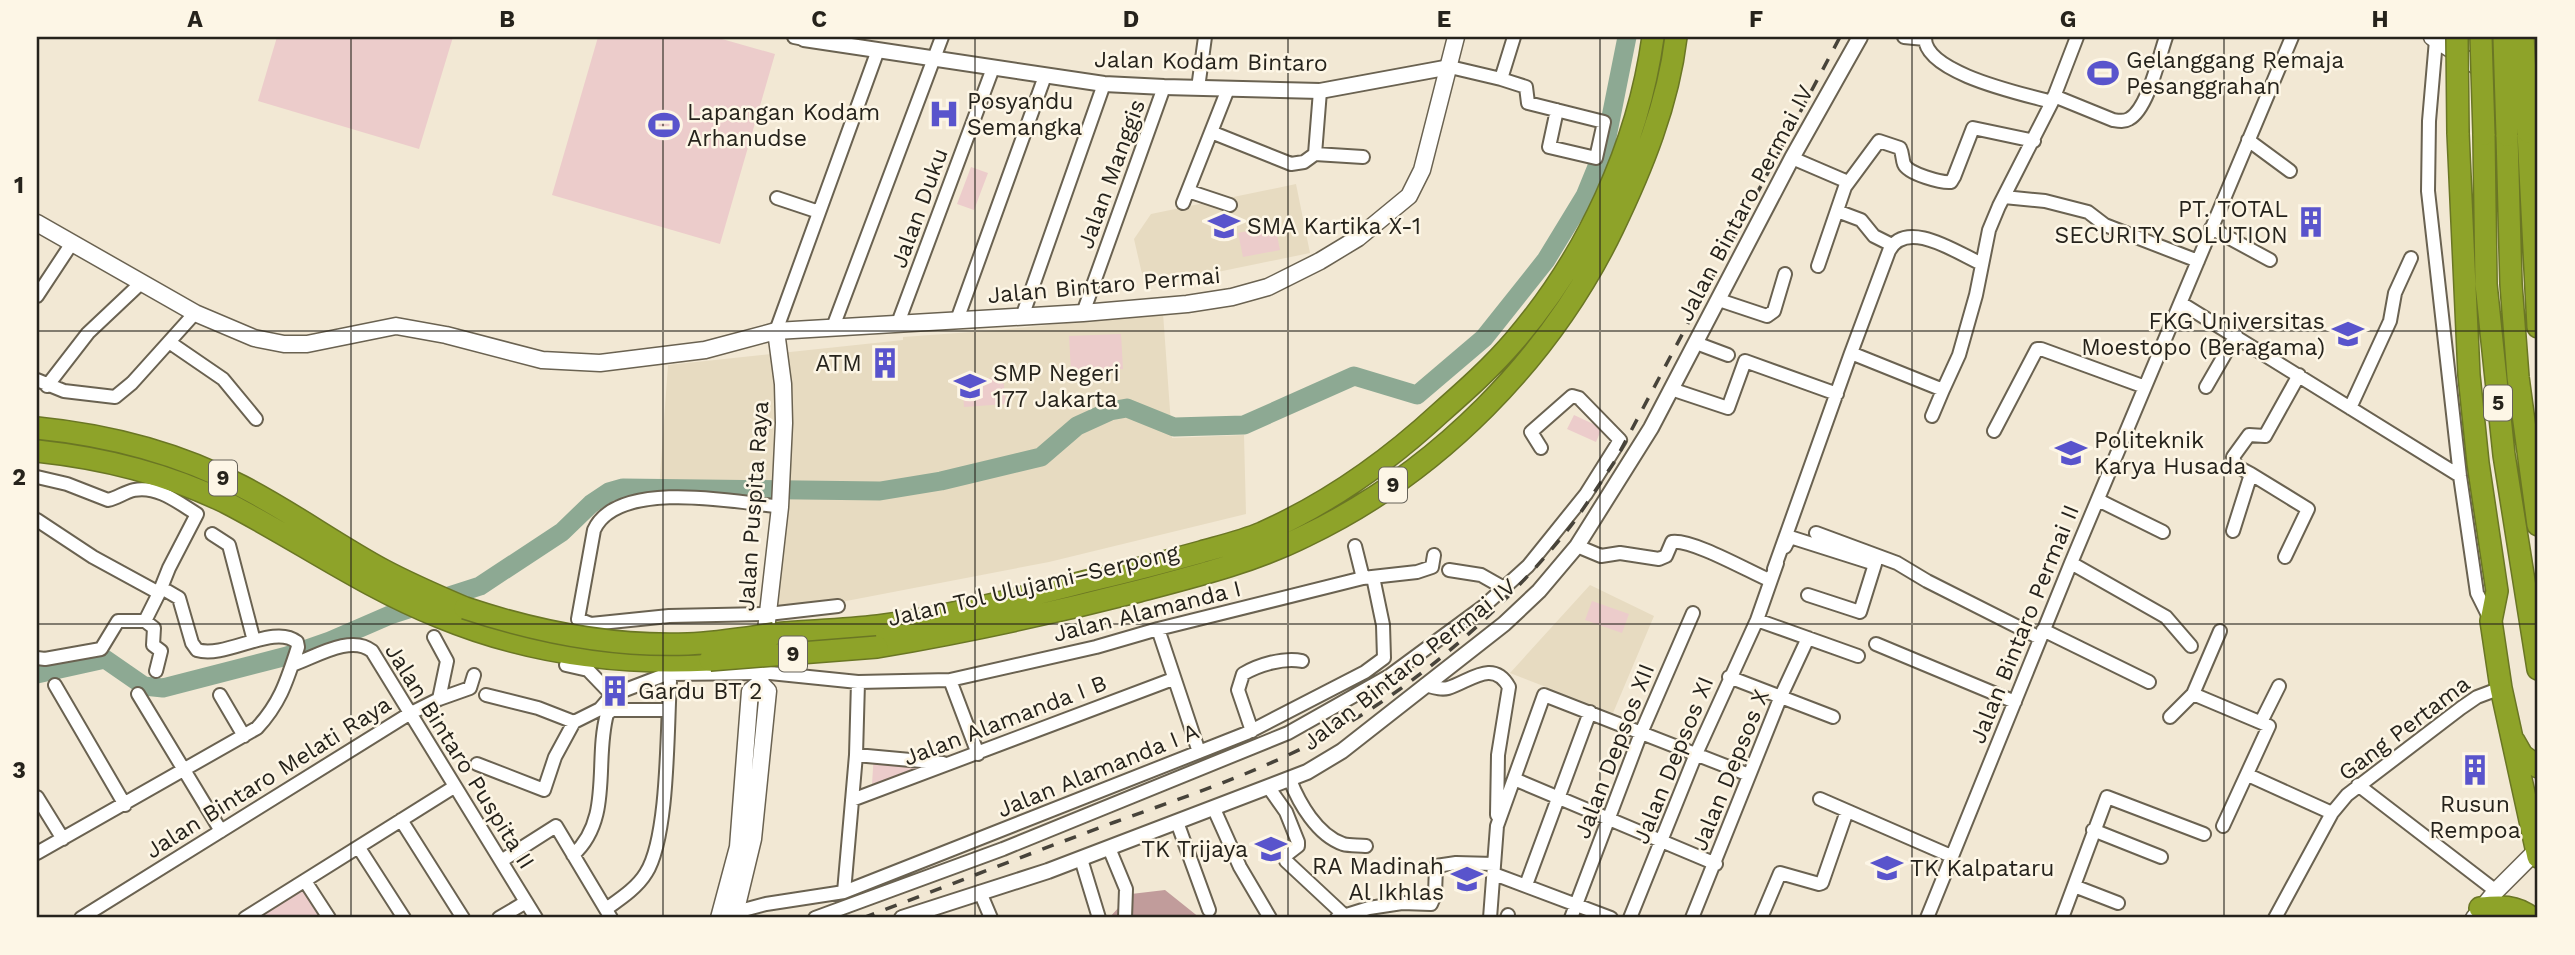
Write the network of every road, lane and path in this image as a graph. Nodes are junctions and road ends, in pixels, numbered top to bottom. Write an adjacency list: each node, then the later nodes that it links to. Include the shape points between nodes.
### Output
1 (801, 37): 18 (street, Jalan Kodam Bintaro)
2 (943, 37): 19 (street)
3 (1205, 37): 26 (street)
4 (1456, 37): 20 (main road, Jalan Bintaro Permai)
5 (1514, 37): 23 (street)
6 (1653, 37): 120 (highway, Jalan Tol Ulujami–Serpong / 9, via 1636,119 1617,169 1560,279 1489,369 1376,468 1317,504 1237,542)
7 (1676, 37): 120 (highway, Jalan Tol Ulujami–Serpong / 9, via 1656,126 1595,264 1527,361 1475,416 1404,478 1306,536 1252,559 1064,610)
8 (1860, 37): 38 (street, Jalan Bintaro Permai IV)
9 (1904, 37): 16 (street)
10 (2077, 37): 29 (street)
11 (2166, 37): 29 (street, via 2142,104 2131,119 2113,120)
12 (2292, 37): 34 (street, Jalan Bintaro Permai II)
13 (2481, 37): 130 (highway, 5, bridge, via 2486,284 2504,455)
14 (2504, 37): 93 (highway, 5, bridge, via 2511,284)
15 (2523, 37): 32 (highway, bridge)
16 (1925, 38): 29 (street, via 1930,55 1944,65 1982,82)
17 (2442, 38): 30 (main road); 88 (street, via 2429,121 2428,191); 115 (highway, bridge, via 2458,134 2469,375 2497,591)
18 (878, 50): 19 (street, Jalan Kodam Bintaro); 45 (street)
19 (936, 60): 21 (street, Jalan Kodam Bintaro); 65 (street)
20 (1450, 67): 23 (street); 28 (street, Jalan Kodam Bintaro); 61 (main road, Jalan Bintaro Permai, via 1416,184 1399,206 1358,238 1268,287 1238,296)
21 (993, 68): 22 (street, Jalan Kodam Bintaro); 64 (street, Jalan Duku)
22 (1045, 76): 24 (street, Jalan Kodam Bintaro); 63 (street)
23 (1502, 79): 31 (street, via 1526,87 1530,105)
24 (1104, 84): 25 (street, Jalan Kodam Bintaro); 62 (street)
25 (1164, 88): 26 (street, Jalan Kodam Bintaro); 61 (street, Jalan Manggis)
26 (1198, 88): 27 (street, Jalan Kodam Bintaro)
27 (1228, 89): 28 (street, Jalan Kodam Bintaro); 33 (street)
28 (1320, 91): 36 (street)
29 (2053, 99): 35 (street)
30 (2538, 106): 32 (street)
31 (1557, 110): 31 (street, via 1604,122 1596,158 1549,147)
32 (2533, 124): 66 (highway)
33 (1210, 132): 36 (street, via 1291,164); 43 (street, via 1185,197)
34 (2248, 140): 39 (street); 47 (street, Jalan Bintaro Permai II)
35 (2034, 141): 40 (street, via 1972,128 1954,177 1947,183 1909,170 1900,148 1880,141); 41 (street)
36 (1315, 154): 37 (street)
37 (1363, 157)
38 (1792, 158): 40 (street); 58 (street, Jalan Bintaro Permai IV)
39 (2290, 171)
40 (1849, 183): 44 (street)
41 (2004, 197): 52 (street, via 2088,212 2105,225); 53 (street, via 1989,230)
42 (777, 198): 45 (street)
43 (1230, 205)
44 (1837, 211): 49 (street, via 1861,220 1874,236); 54 (street)
45 (819, 212): 67 (street)
46 (37, 223): 48 (main road, Jalan Bintaro Permai)
47 (2211, 228): 51 (street); 52 (street, Jalan Bintaro Permai II)
48 (72, 243): 56 (main road, Jalan Bintaro Permai); 57 (street)
49 (1892, 245): 53 (street, via 1908,237 1926,238); 71 (street)
50 (2411, 258): 80 (street, via 2395,293 2386,332)
51 (2270, 260)
52 (2198, 261): 59 (street, Jalan Bintaro Permai II)
53 (1982, 264): 78 (street, via 1959,355)
54 (1818, 266)
55 (1785, 274): 58 (street, via 1774,312 1767,316)
56 (141, 283): 60 (main road, Jalan Bintaro Permai); 74 (street)
57 (37, 296)
58 (1719, 300): 70 (street, Jalan Bintaro Permai IV)
59 (2181, 303): 68 (street); 75 (street, Jalan Bintaro Permai II)
60 (195, 313): 67 (main road, Jalan Bintaro Permai, via 254,338 284,344 307,344 396,326 542,360 600,363 705,351); 69 (street)
61 (1083, 313): 62 (main road, Jalan Bintaro Permai)
62 (1022, 317): 63 (main road, Jalan Bintaro Permai)
63 (957, 320): 64 (main road, Jalan Bintaro Permai)
64 (898, 323): 65 (main road, Jalan Bintaro Permai)
65 (833, 327): 67 (main road, Jalan Bintaro Permai)
66 (2538, 327)
67 (776, 331): 91 (main road, Jalan Puspita Raya, via 785,423)
68 (2236, 335): 73 (street); 76 (street)
69 (169, 342): 74 (street, via 115,397 64,391); 82 (street, via 223,379)
70 (1696, 344): 72 (street); 77 (street, Jalan Bintaro Permai IV)
71 (1850, 353): 78 (street); 79 (street)
72 (1728, 355)
73 (2300, 375): 80 (street); 87 (street, via 2265,436 2249,435 2232,457 2236,466)
74 (42, 383)
75 (2145, 387): 84 (street, via 2037,349); 90 (street, Jalan Bintaro Permai II)
76 (2206, 387)
77 (1671, 389): 79 (street, via 1728,408 1745,361); 99 (street, Jalan Bintaro Permai IV)
78 (1943, 390): 81 (street)
79 (1837, 394): 104 (street)
80 (2350, 408): 88 (street)
81 (1932, 416)
82 (256, 419)
83 (37, 428): 106 (highway, Jalan Tol Ulujami–Serpong / 9, via 144,447 239,484)
84 (1994, 431)
85 (1541, 448): 107 (street, via 1531,432 1572,396 1620,440 1576,509)
86 (37, 451): 106 (highway, Jalan Tol Ulujami–Serpong / 9, via 132,466 174,480)
87 (2251, 474): 94 (street); 101 (street, via 2308,509)
88 (2460, 476): 115 (street, via 2477,593)
89 (37, 477): 108 (street, via 107,500 149,489 197,514 169,568)
90 (2098, 500): 95 (street); 102 (street, Jalan Bintaro Permai II)
91 (780, 505): 112 (main road, Jalan Puspita Raya); 112 (street, via 665,498 623,504 594,530 578,615 580,621 590,624)
92 (37, 520): 108 (street, via 93,557)
93 (2538, 525)
94 (2233, 531)
95 (2162, 532)
96 (1816, 533): 118 (street, via 1904,566 1927,582)
97 (212, 534): 122 (street, via 229,545)
98 (1355, 546): 105 (street)
99 (1577, 547): 104 (street, via 1601,556 1620,553 1659,559 1674,542); 141 (street, Jalan Bintaro Permai IV, via 1504,624)
100 (1434, 555): 105 (street, Jalan Alamanda I, via 1432,566 1422,571)
101 (2285, 557)
102 (2071, 562): 118 (street, Jalan Bintaro Permai II); 124 (street, via 2166,617)
103 (1449, 570): 107 (street, via 1481,575)
104 (1771, 575): 109 (street, via 1790,537 1875,564 1860,612); 113 (street, Jalan Depsos XI)
105 (1368, 577): 116 (street, Jalan Alamanda I); 159 (street, Jalan Alamanda I A, via 1383,625 1382,660)
106 (387, 582): 120 (highway, Jalan Tol Ulujami–Serpong / 9, bridge, via 440,617 503,639 634,661 691,661)
107 (1504, 589): 232 (street, via 1388,676 1288,733 1003,849)
108 (163, 592): 114 (street); 122 (street, via 178,598 197,650 215,653)
109 (1808, 595)
110 (838, 606): 112 (street)
111 (1693, 613): 160 (street, Jalan Depsos XII)
112 (768, 614): 134 (main road, Jalan Puspita Raya)
113 (1757, 620): 121 (street); 133 (street, Jalan Depsos XI)
114 (145, 621): 126 (street, via 118,621 101,649); 131 (street, via 154,628 153,645 161,651)
115 (2491, 621): 143 (highway)
116 (1157, 629): 135 (street); 136 (street, Jalan Alamanda I)
117 (2220, 631): 145 (street)
118 (2042, 634): 139 (street); 151 (street, Jalan Bintaro Permai II)
119 (434, 636): 150 (street, via 447,661)
120 (877, 636)
121 (1808, 638): 125 (street); 149 (street, Jalan Depsos X)
122 (254, 641): 128 (street, via 293,639 298,647)
123 (1876, 644): 151 (street)
124 (2190, 646)
125 (1858, 656)
126 (37, 658)
127 (1302, 661): 159 (street, via 1290,659 1243,674 1238,690)
128 (293, 663): 154 (street, Jalan Bintaro Puspita II, via 346,645 365,645); 161 (street, via 273,711)
129 (566, 665): 148 (street, via 589,670)
130 (2538, 669)
131 (156, 671)
132 (474, 675): 150 (street, Jalan Bintaro Melati Raya, via 470,688)
133 (1730, 677): 149 (street); 165 (street, Jalan Depsos XI)
134 (761, 678): 138 (street, Jalan Alamanda I); 148 (street, Jalan Alamanda I, via 667,674); 222 (main road, via 768,691 753,839); 231 (main road, via 750,691 738,847)
135 (1173, 679): 163 (street); 164 (street, Jalan Alamanda I B)
136 (950, 680): 138 (street, Jalan Alamanda I); 164 (street)
137 (670, 681): 152 (street)
138 (858, 682): 166 (street)
139 (2150, 682)
140 (55, 685): 182 (street)
141 (1425, 685): 174 (street, Jalan Bintaro Permai IV, via 1342,751); 189 (street, via 1446,689 1478,674 1494,674 1502,676 1509,687 1498,755)
142 (2279, 686): 158 (street)
143 (2501, 688): 162 (highway); 175 (street, Gang Pertama, via 2477,696)
144 (138, 694): 170 (street)
145 (2193, 694): 156 (street); 158 (street)
146 (220, 695): 161 (street)
147 (486, 695): 157 (street)
148 (612, 695): 157 (street, Jalan Alamanda I, via 600,709)
149 (1782, 696): 155 (street); 171 (street, Jalan Depsos X)
150 (439, 699): 154 (street, Jalan Bintaro Melati Raya)
151 (2015, 702): 202 (street, Jalan Bintaro Permai II)
152 (668, 710): 201 (street, via 612,710 607,714 598,812 586,844); 220 (street, via 663,803 652,858 646,873)
153 (1590, 712): 160 (street); 173 (street, via 1543,695); 179 (street)
154 (409, 714): 176 (street, Jalan Bintaro Puspita II); 192 (street, Jalan Bintaro Melati Raya)
155 (1833, 717)
156 (2170, 717)
157 (574, 722): 167 (street, via 544,790)
158 (2261, 722): 172 (street, via 2269,726)
159 (1252, 731): 163 (street, Jalan Alamanda I A)
160 (1641, 733): 165 (street); 187 (street, Jalan Depsos XII)
161 (244, 736): 170 (street)
162 (2513, 738): 169 (highway, via 2522,755); 199 (highway)
163 (1199, 752): 212 (street, Jalan Alamanda I A)
164 (978, 754): 168 (street, Jalan Alamanda I B)
165 (1696, 754): 171 (street); 195 (street, Jalan Depsos XI)
166 (856, 755): 168 (street); 181 (street)
167 (477, 764)
168 (947, 764): 181 (street, Jalan Alamanda I B)
169 (2538, 767)
170 (184, 770): 182 (street); 192 (street)
171 (1749, 775): 206 (street, Jalan Depsos X)
172 (2248, 775): 185 (street); 190 (street)
173 (1514, 779): 179 (street); 189 (street)
174 (1290, 780): 177 (street, Jalan Bintaro Permai IV); 196 (street, via 1325,834 1343,844)
175 (2358, 785): 185 (street, Gang Pertama); 211 (street)
176 (454, 787): 186 (street); 205 (street, Jalan Bintaro Puspita II)
177 (1269, 788): 183 (street, Jalan Bintaro Permai IV); 223 (street, via 1286,812 1298,842 1285,856 1286,861)
178 (37, 797): 194 (street)
179 (1559, 797): 187 (street); 209 (street)
180 (1820, 799): 184 (street)
181 (852, 800): 212 (street)
182 (125, 805): 194 (street)
183 (1214, 809): 188 (street, Jalan Bintaro Permai IV); 237 (street)
184 (1847, 810): 202 (street); 243 (street, via 1822,883 1780,873)
185 (2332, 813): 246 (street, Gang Pertama)
186 (401, 820): 197 (street); 228 (street)
187 (1609, 820): 195 (street); 216 (street, Jalan Depsos XII)
188 (1177, 822): 198 (street, Jalan Bintaro Permai IV); 217 (street)
189 (1497, 826): 207 (street)
190 (2223, 826)
191 (2094, 830): 193 (street, via 2109,796); 203 (street); 210 (street)
192 (220, 831): 218 (street, Jalan Bintaro Melati Raya)
193 (2204, 834)
194 (63, 839): 200 (street)
195 (1661, 842): 206 (street); 241 (street, Jalan Depsos XI)
196 (1366, 846)
197 (359, 848): 208 (street); 227 (street)
198 (1109, 848): 204 (street, Jalan Bintaro Permai IV); 236 (street, via 1126,889)
199 (2538, 852): 211 (main road)
200 (37, 853)
201 (573, 855): 205 (street, via 556,826); 220 (street)
202 (1951, 856): 244 (street, Jalan Bintaro Permai II)
203 (2161, 857)
204 (1081, 859): 213 (street, Jalan Bintaro Permai IV); 235 (street)
205 (501, 861): 214 (street, Jalan Bintaro Puspita II)
206 (1716, 864): 242 (street, Jalan Depsos X)
207 (1494, 869): 209 (street); 223 (street, via 1456,863 1436,866 1433,903 1359,909); 238 (street)
208 (305, 881): 225 (street); 226 (street)
209 (1526, 886): 216 (street)
210 (2074, 886): 215 (street); 245 (street)
211 (2496, 891): 219 (main road)
212 (844, 892): 222 (street, Jalan Alamanda I A, via 766,904)
213 (980, 892): 221 (street, Jalan Bintaro Permai IV); 234 (street)
214 (526, 902): 229 (street); 230 (street, Jalan Bintaro Puspita II)
215 (2118, 903)
216 (1576, 905): 239 (street, Jalan Depsos XII); 240 (street)
217 (1209, 910)
218 (103, 913): 224 (street, Jalan Bintaro Melati Raya)
219 (2477, 913): 247 (highway, via 2501,906)
220 (609, 914)
221 (924, 914): 233 (street, Jalan Bintaro Permai IV)
222 (735, 915)
223 (1341, 917)
224 (81, 918)
225 (245, 918)
226 (329, 918)
227 (404, 918)
228 (463, 918)
229 (499, 918)
230 (536, 918)
231 (719, 918)
232 (815, 918)
233 (902, 918)
234 (991, 918)
235 (1099, 918)
236 (1125, 918)
237 (1270, 918)
238 (1490, 918)
239 (1571, 918)
240 (1611, 918)
241 (1630, 918)
242 (1692, 918)
243 (1761, 918)
244 (1927, 918)
245 (2062, 918)
246 (2275, 918)
247 (2532, 918)

